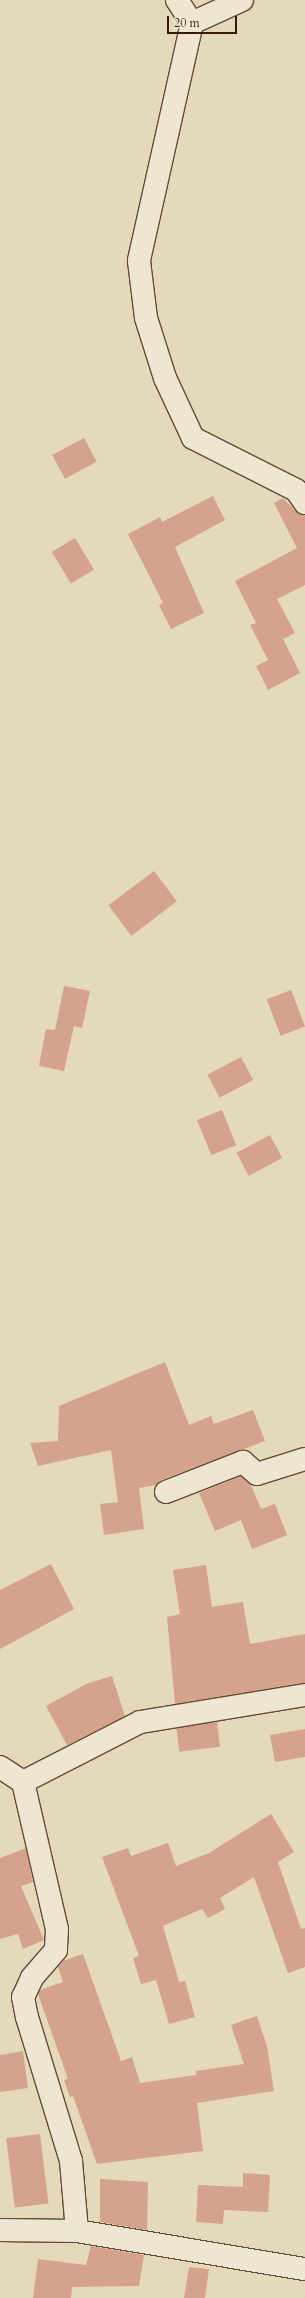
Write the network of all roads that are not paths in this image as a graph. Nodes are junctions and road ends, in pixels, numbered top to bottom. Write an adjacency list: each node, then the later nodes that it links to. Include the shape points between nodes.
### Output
1 (177, 0): 3 (street)
2 (242, 0): 3 (street)
3 (192, 23): 4 (street, via 139,261 146,318 166,378 193,438 296,490)
4 (305, 503)
5 (305, 1459): 6 (street, via 256,1474 243,1462)
6 (166, 1492)
7 (305, 1695): 9 (street, via 140,1722)
8 (0, 1767): 9 (street)
9 (23, 1782): 11 (street, via 57,1928 56,1950 32,1978 23,1997 27,2018 71,2161)
10 (0, 2230): 11 (street)
11 (77, 2231): 12 (street)
12 (305, 2269)

